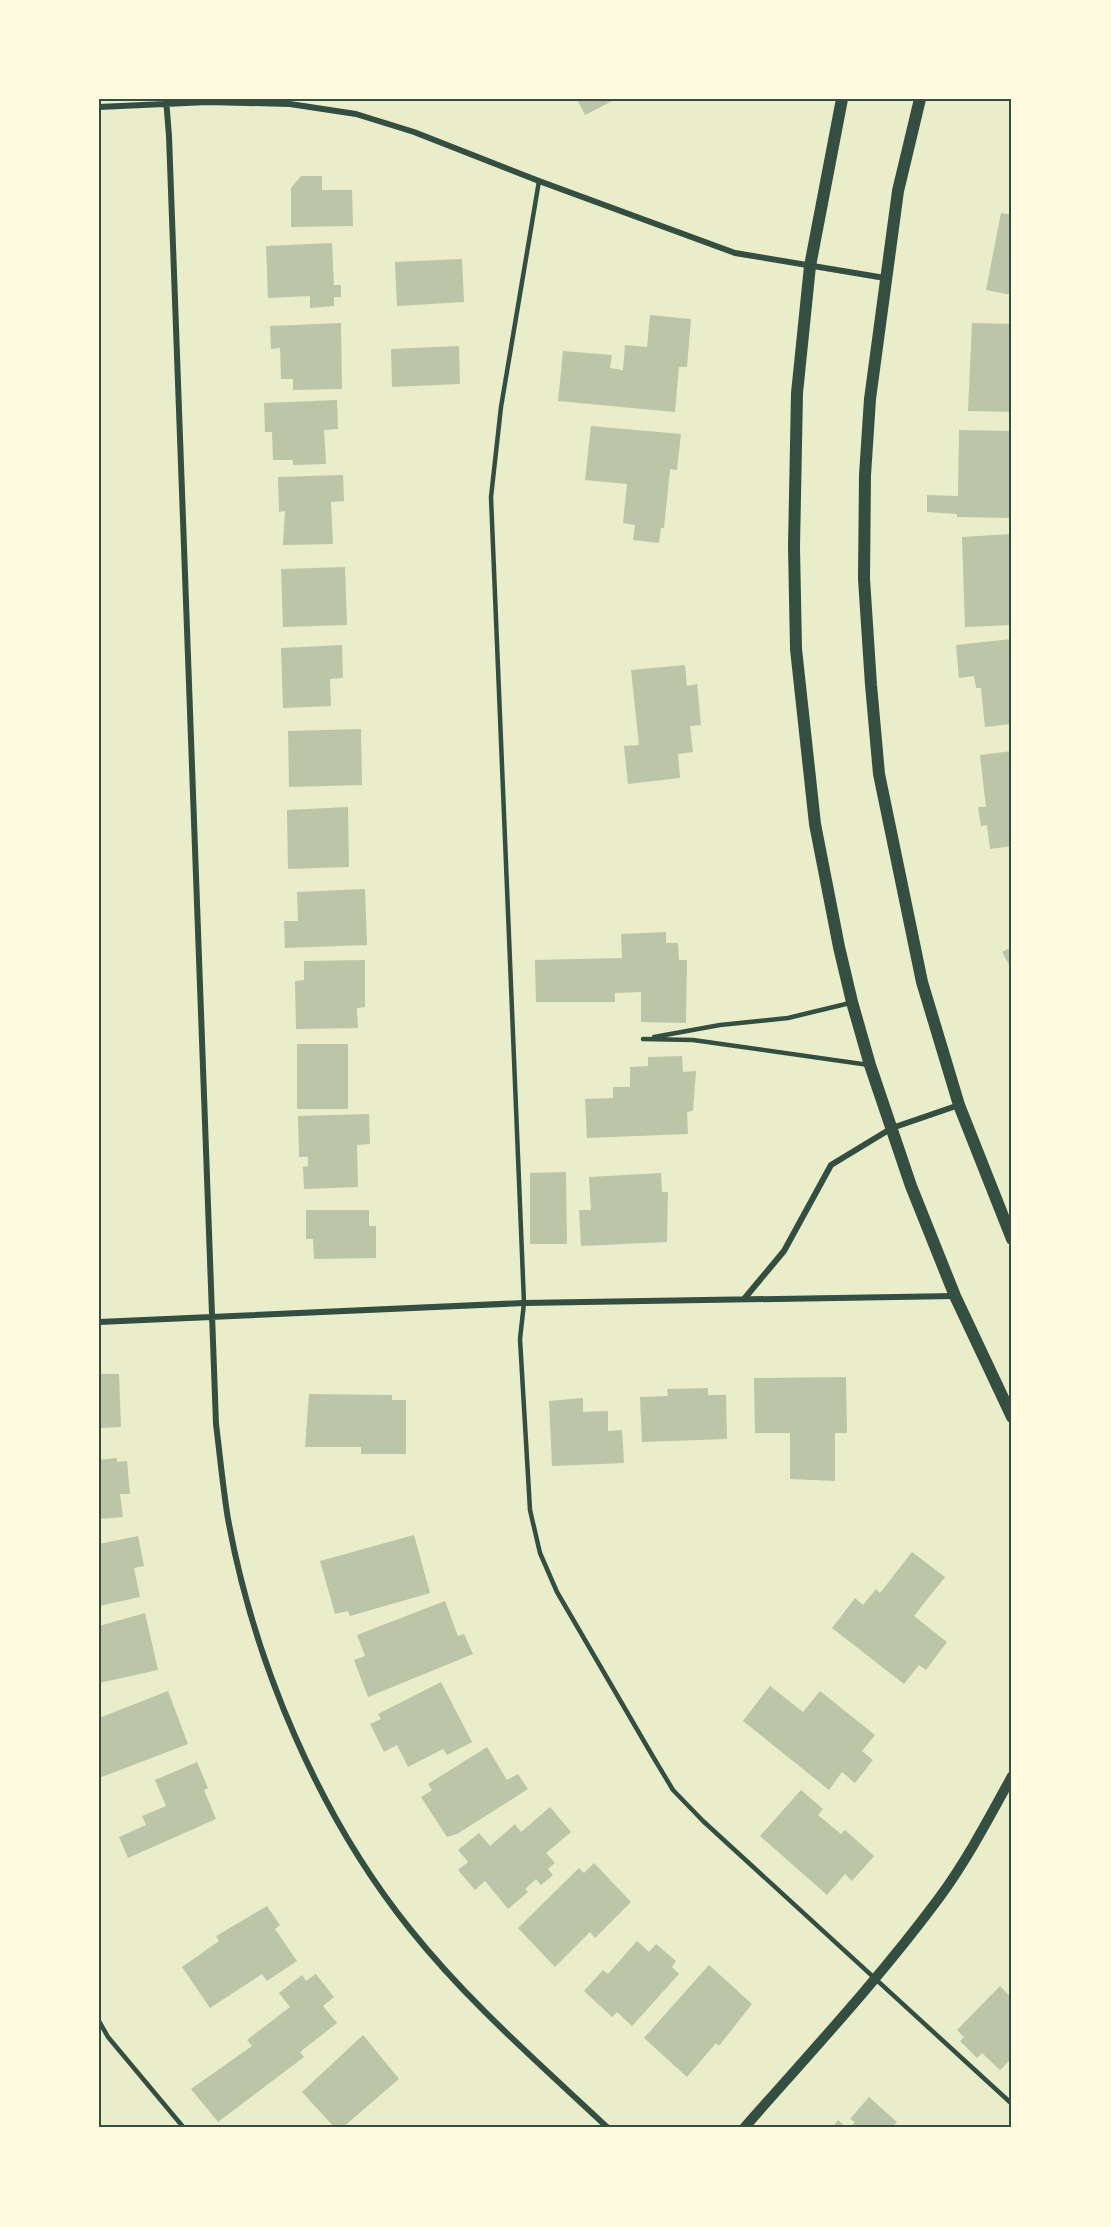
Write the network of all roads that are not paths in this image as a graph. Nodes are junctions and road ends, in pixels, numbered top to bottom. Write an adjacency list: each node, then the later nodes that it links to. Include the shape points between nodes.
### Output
1 (842, 99): 6 (main road)
2 (920, 99): 7 (main road, via 898,191)
3 (166, 101): 4 (street); 5 (street, via 290,104 356,114 414,132); 16 (street)
4 (99, 107)
5 (539, 181): 6 (street, via 735,254); 15 (lane, via 501,407 491,497)
6 (810, 266): 7 (street); 8 (main road, via 797,393 796,649 815,824)
7 (885, 278): 10 (main road, via 865,476 864,579 871,685 879,774 896,861 922,982)
8 (852, 1002): 9 (main road); 9 (lane, via 788,1018 643,1039 693,1040)
9 (870, 1065): 11 (main road)
10 (959, 1105): 11 (street); 12 (main road)
11 (892, 1128): 13 (main road); 14 (street, via 831,1165 784,1251)
12 (1012, 1239)
13 (955, 1296): 14 (street); 18 (main road)
14 (744, 1299): 15 (street)
15 (524, 1304): 16 (street); 20 (lane, via 520,1339 530,1510 540,1553 557,1592 673,1790)
16 (211, 1318): 17 (street); 24 (street, via 216,1424 228,1519 248,1603 271,1674 308,1765 357,1857 410,1929 486,2015)
17 (99, 1322)
18 (1012, 1417)
19 (1012, 1776): 20 (street, via 939,1898)
20 (875, 1978): 22 (lane); 25 (street)
21 (99, 2021): 23 (lane)
22 (1012, 2104)
23 (184, 2128)
24 (609, 2128)
25 (744, 2128)

